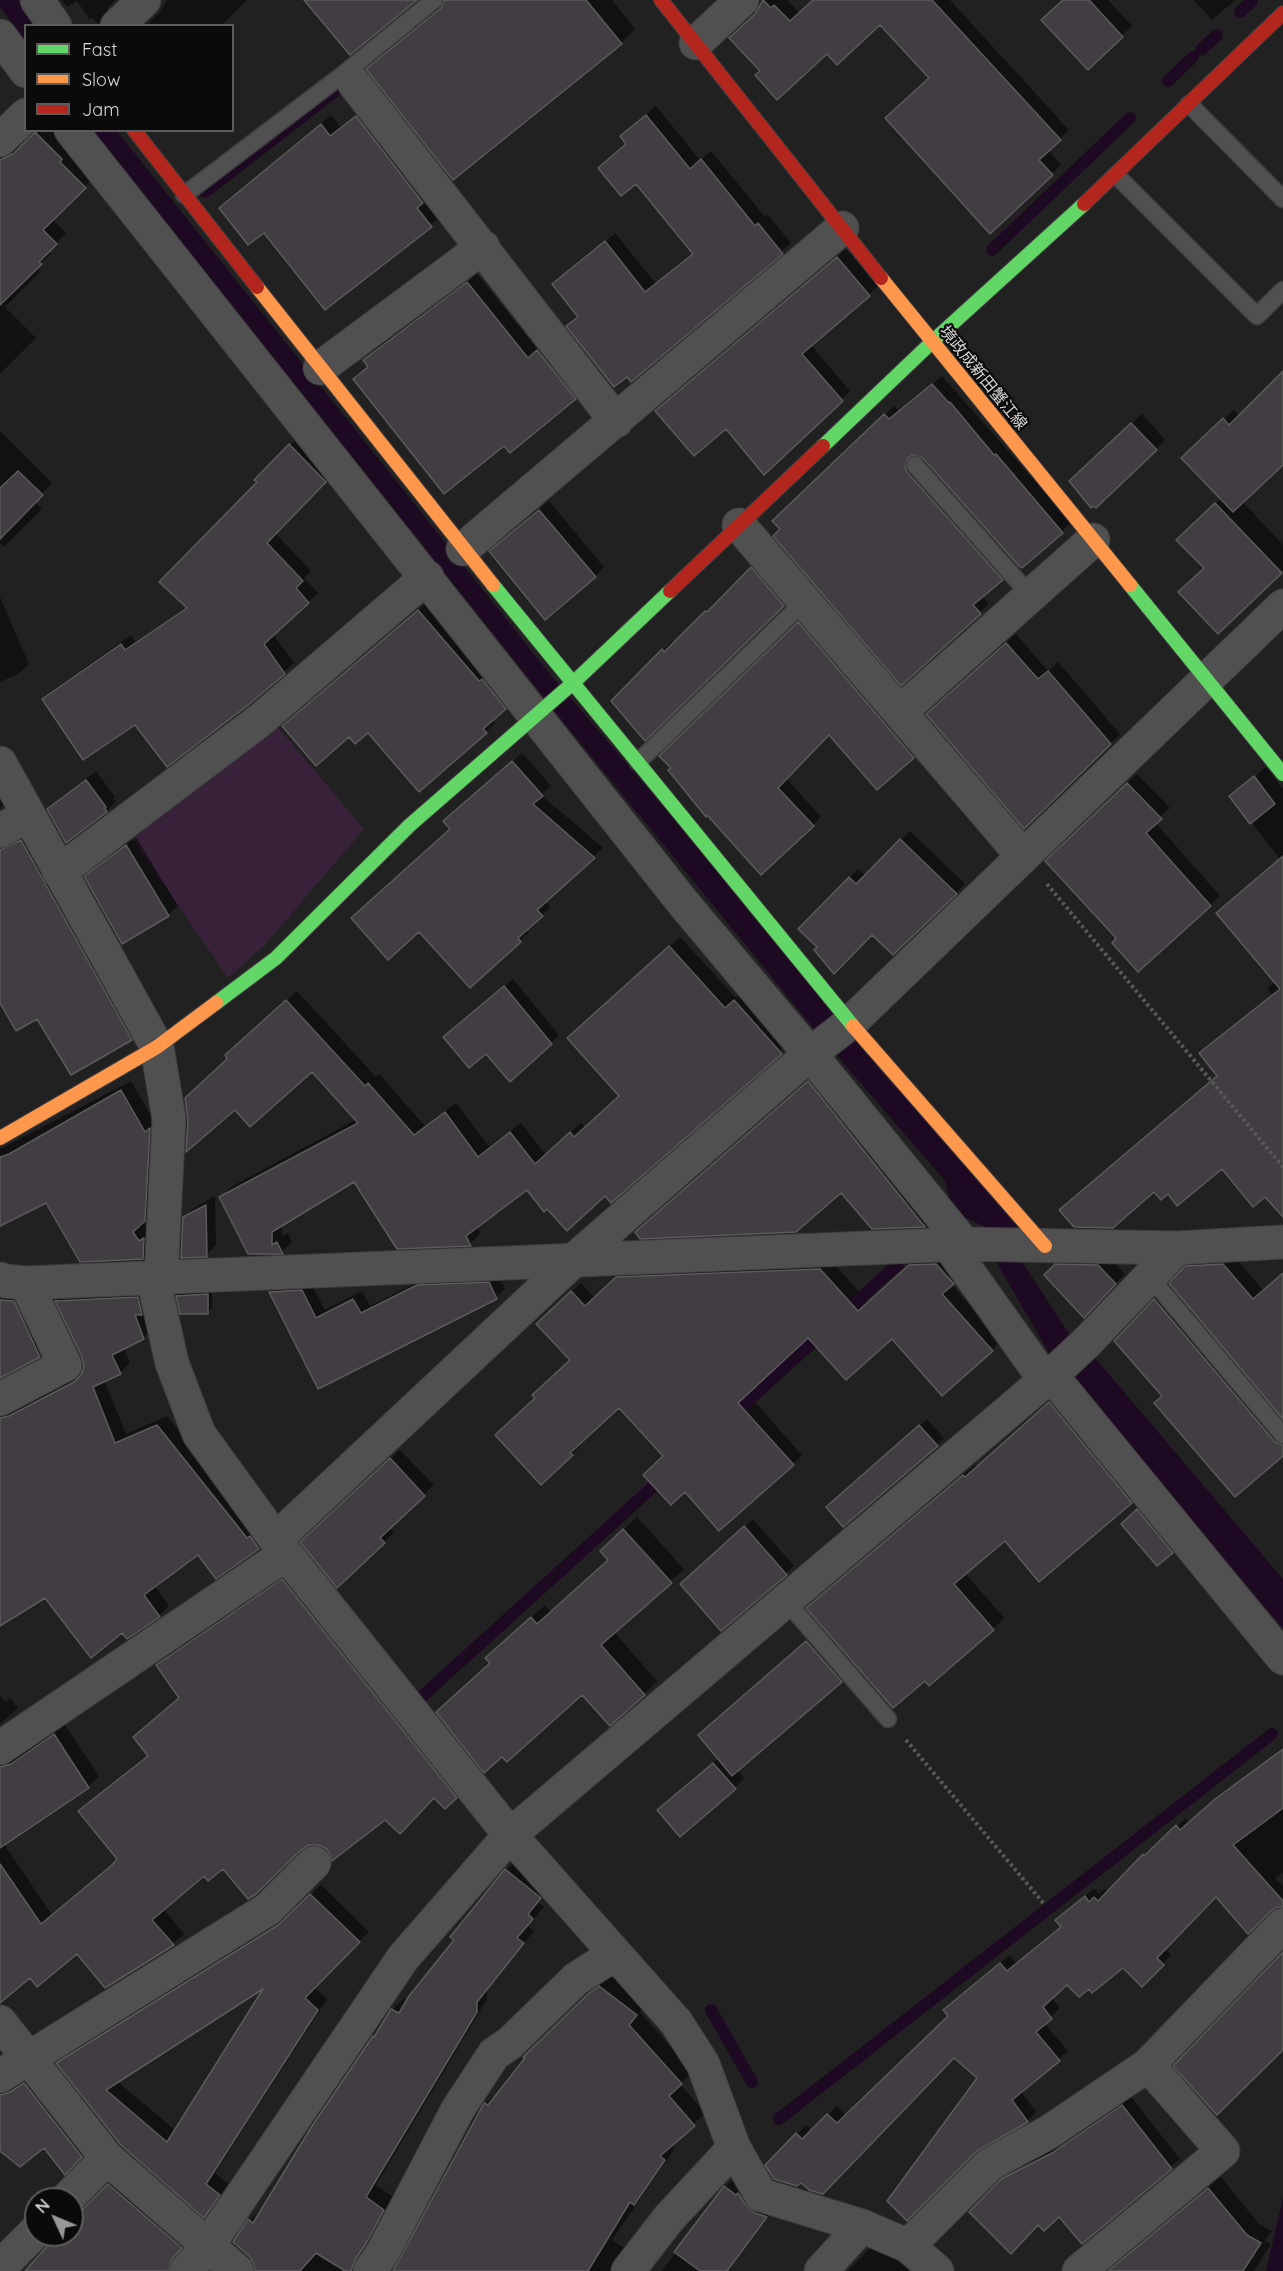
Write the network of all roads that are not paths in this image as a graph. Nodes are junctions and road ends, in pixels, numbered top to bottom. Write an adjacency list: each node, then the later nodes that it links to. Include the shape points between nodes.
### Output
1 (37, 0): 7 (street)
2 (144, 0): 8 (street)
3 (434, 0): 12 (lane)
4 (661, 0): 10 (street, 境政成新田蟹江線)
5 (742, 0): 10 (street)
6 (1283, 13): 13 (street)
7 (54, 24)
8 (119, 24)
9 (0, 36): 11 (street)
10 (696, 43): 21 (street, 境政成新田蟹江線)
11 (24, 68)
12 (350, 78): 19 (lane); 22 (street)
13 (1189, 104): 18 (street); 20 (lane)
14 (24, 117): 17 (street)
15 (73, 132): 31 (street)
16 (136, 132): 19 (street)
17 (0, 140)
18 (1116, 174): 23 (lane, via 1257,316); 24 (street)
19 (184, 195): 25 (street)
20 (1283, 199)
21 (842, 228): 24 (street, 境政成新田蟹江線); 26 (street)
22 (483, 247): 25 (street); 26 (street)
23 (1283, 290)
24 (932, 342): 28 (street); 29 (street, 境政成新田蟹江線)
25 (320, 368): 30 (street)
26 (616, 421): 30 (street)
27 (915, 465): 32 (lane)
28 (739, 525): 33 (street); 36 (street)
29 (1093, 540): 32 (street); 35 (street, 境政成新田蟹江線)
30 (463, 549): 36 (street)
31 (427, 577): 37 (street); 44 (street, via 259,720)
32 (1031, 596): 38 (street)
33 (805, 601): 38 (street); 39 (lane)
34 (1283, 606): 35 (street)
35 (1208, 681): 41 (street, 境政成新田蟹江線); 43 (street)
36 (569, 686): 37 (street); 39 (street)
37 (539, 712): 45 (street, via 684,904); 46 (street, via 410,825 276,957)
38 (900, 712): 43 (street)
39 (638, 762): 45 (street)
40 (0, 764): 42 (street)
41 (1283, 774)
42 (14, 823): 44 (street)
43 (1023, 856): 45 (street)
44 (59, 872): 46 (street)
45 (829, 1039): 49 (street); 50 (street); 52 (street)
46 (158, 1047): 47 (street); 54 (street, via 169,1119)
47 (0, 1138)
48 (1283, 1242): 51 (street)
49 (965, 1245): 50 (street); 52 (street); 56 (street)
50 (1036, 1246): 51 (street)
51 (1177, 1248): 53 (street)
52 (574, 1260): 54 (street); 59 (street)
53 (1150, 1277): 56 (street); 58 (lane)
54 (157, 1278): 55 (street); 59 (street, via 172,1363 199,1434)
55 (13, 1281): 57 (street, via 65,1365)
56 (1050, 1376): 60 (street); 61 (street)
57 (0, 1399)
58 (1283, 1435)
59 (281, 1547): 63 (street); 64 (street)
60 (786, 1601): 62 (lane); 64 (street)
61 (1283, 1658)
62 (888, 1719)
63 (0, 1748)
64 (510, 1835): 67 (street); 78 (street, via 403,1958)
65 (314, 1863): 69 (street, via 268,1909)
66 (1283, 1925): 70 (street)
67 (615, 1954): 72 (street, via 676,2022 703,2064); 81 (street, via 576,1978 494,2054 458,2109)
68 (0, 2022): 69 (street)
69 (29, 2058): 71 (street); 73 (street)
70 (1148, 2065): 77 (street, via 1049,2132 990,2164); 85 (street, via 1223,2151)
71 (0, 2076)
72 (734, 2148): 75 (street, via 761,2195); 82 (street, via 669,2218)
73 (107, 2158): 74 (street); 78 (street)
74 (79, 2187)
75 (862, 2226): 77 (street); 83 (street)
76 (24, 2243): 79 (street)
77 (908, 2246): 84 (street)
78 (197, 2259): 80 (street)
79 (0, 2267)
80 (237, 2271)
81 (370, 2271)
82 (628, 2271)
83 (821, 2271)
84 (937, 2271)
85 (1080, 2271)

